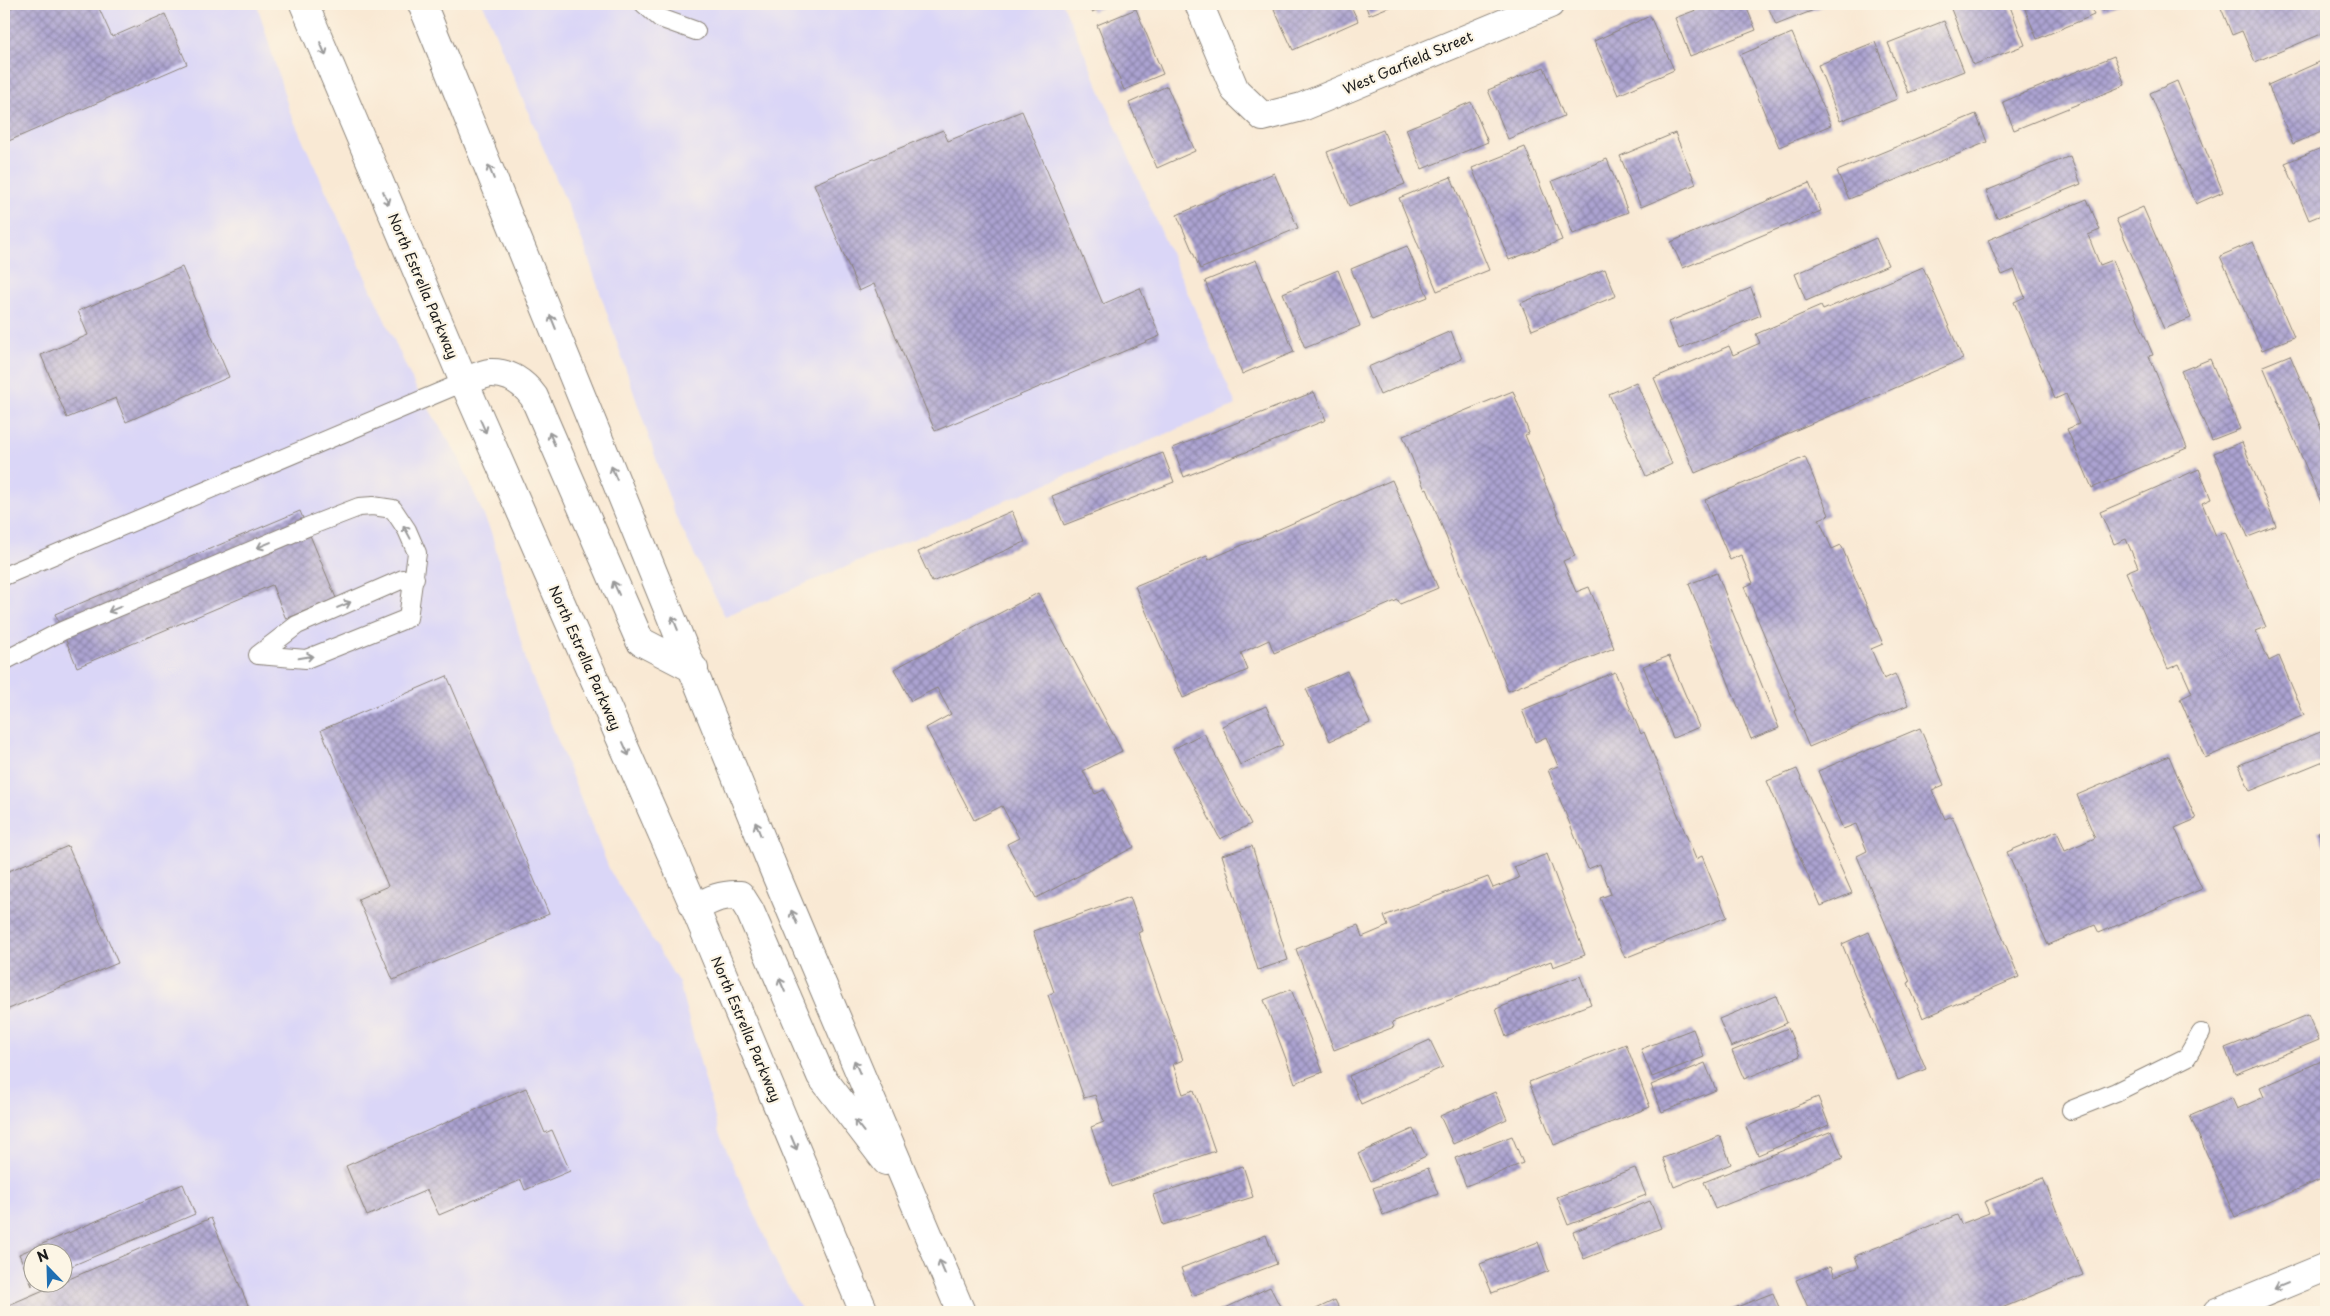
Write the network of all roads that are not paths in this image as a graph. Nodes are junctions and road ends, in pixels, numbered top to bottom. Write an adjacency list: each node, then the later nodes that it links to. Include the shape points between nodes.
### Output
1 (304, 4): 7 (main road, North Estrella Parkway, one-way to 7)
2 (422, 4): 11 (main road, one-way to 2)
3 (644, 4): 6 (lane, via 660,18)
4 (1199, 4): 5 (main road, West Garfield Street, via 1235,90 1263,117 1302,107)
5 (1550, 4)
6 (696, 31)
7 (464, 382): 8 (lane); 11 (main road, one-way to 7, via 640,641 534,397 525,384 490,373); 12 (main road, North Estrella Parkway, one-way to 12)
8 (4, 576)
9 (415, 578): 9 (lane, via 403,579 297,625 258,656 306,659 408,618); 10 (lane, one-way to 10, via 417,553 393,509 359,507 62,631)
10 (4, 661)
11 (694, 668): 15 (main road, one-way to 11, via 776,875)
12 (695, 908): 15 (main road, one-way to 12, via 821,1076 750,911 740,896 728,894); 17 (main road, North Estrella Parkway, one-way to 17)
13 (2201, 1033): 14 (lane, via 2187,1056 2116,1092)
14 (2071, 1110)
15 (910, 1192): 18 (main road, one-way to 15)
16 (2326, 1267): 19 (main road, one-way to 19)
17 (858, 1310)
18 (961, 1312)
19 (2217, 1312)

